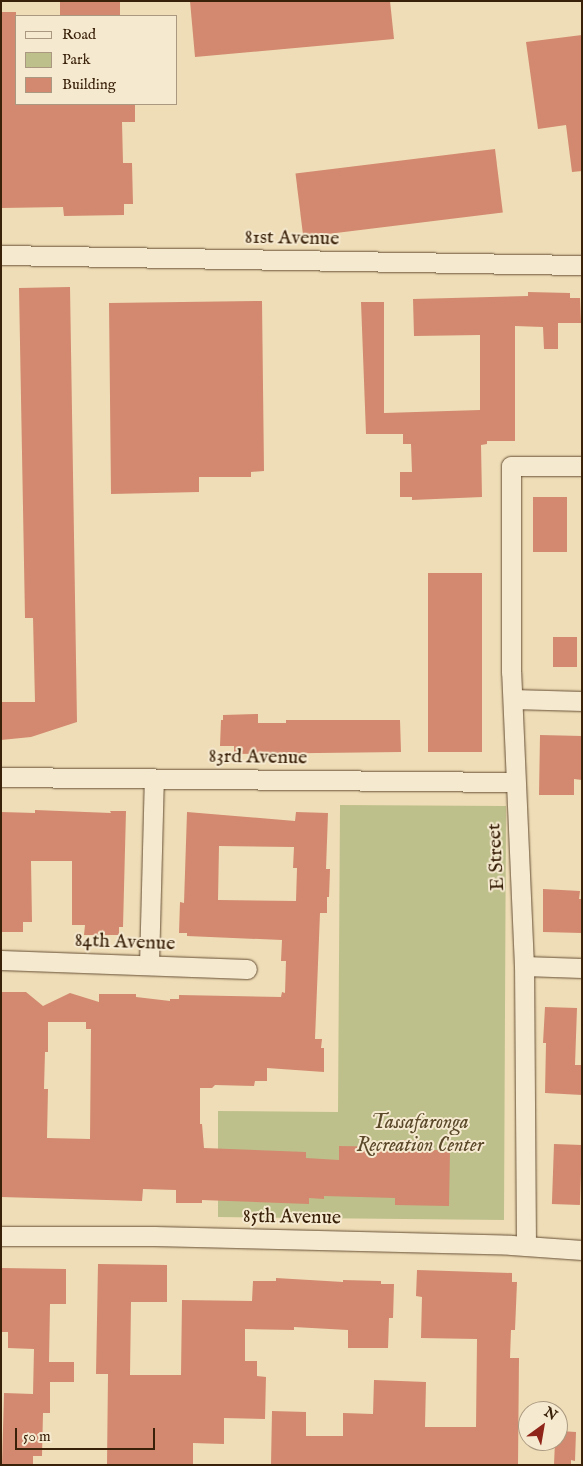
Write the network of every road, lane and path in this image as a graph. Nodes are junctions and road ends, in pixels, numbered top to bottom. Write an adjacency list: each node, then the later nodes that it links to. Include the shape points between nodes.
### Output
1 (1, 255): 2 (street, 81st Avenue)
2 (582, 265)
3 (582, 466): 4 (street, E Street, via 510,466)
4 (513, 699): 5 (street); 8 (street, E Street)
5 (582, 700)
6 (1, 777): 7 (street, 83rd Avenue)
7 (154, 779): 8 (street, 83rd Avenue); 10 (street)
8 (515, 782): 11 (street, E Street)
9 (1, 960): 10 (street, 84th Avenue)
10 (149, 966): 13 (street, 84th Avenue)
11 (524, 966): 12 (street); 15 (street, E Street)
12 (582, 968)
13 (247, 969)
14 (1, 1236): 15 (street, 85th Avenue, via 154,1236)
15 (526, 1246): 16 (street, 85th Avenue)
16 (582, 1250)

